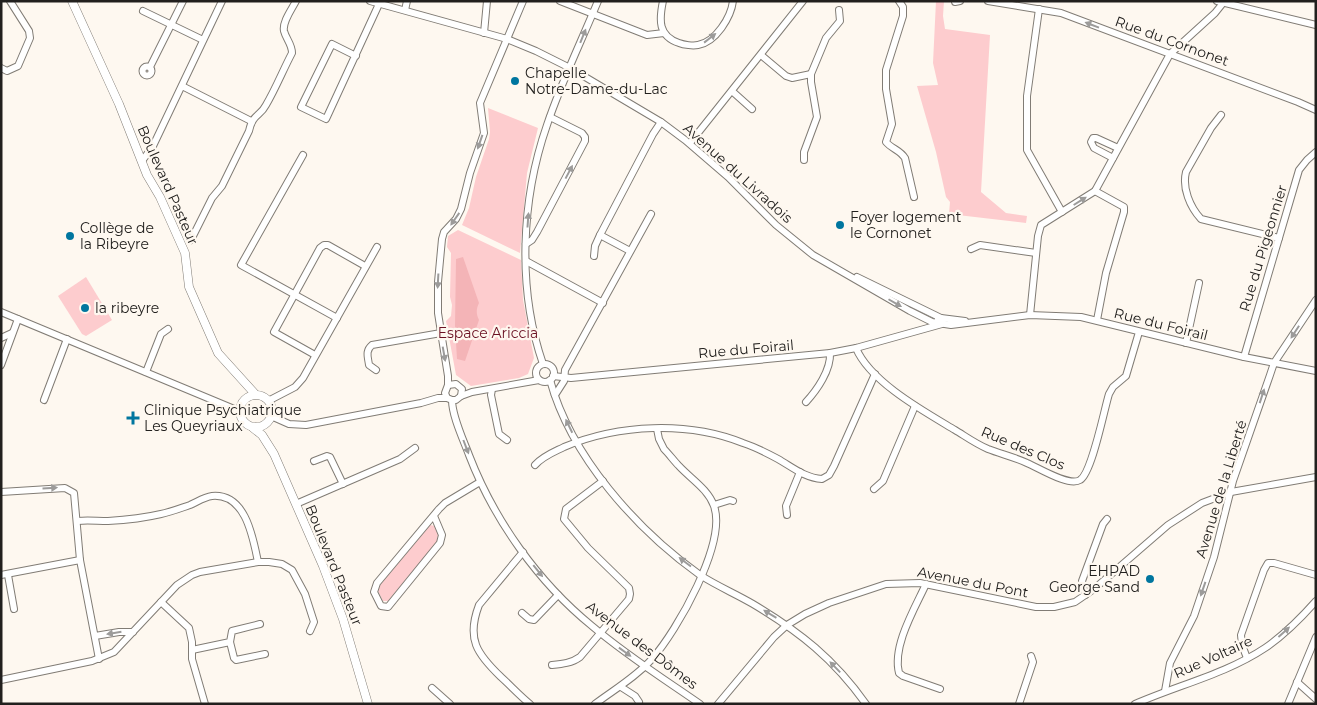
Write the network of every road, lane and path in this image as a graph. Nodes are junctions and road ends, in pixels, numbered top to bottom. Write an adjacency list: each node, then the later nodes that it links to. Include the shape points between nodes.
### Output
1 (10, 1): 34 (street, via 30,38 18,66 7,71)
2 (72, 1): 51 (main road, Boulevard Pasteur, via 120,104)
3 (183, 1): 25 (street)
4 (222, 1): 29 (street)
5 (296, 1): 43 (street, via 284,26 292,53 265,108)
6 (370, 1): 18 (street, Avenue du Livradois)
7 (407, 1): 20 (street)
8 (487, 1): 26 (street)
9 (523, 1): 28 (street)
10 (560, 1): 23 (street)
11 (598, 1): 23 (street)
12 (664, 1): 27 (street, via 661,22)
13 (733, 1): 27 (street, one-way to 13, via 681,44 699,45 722,28 730,15)
14 (803, 1): 32 (street)
15 (899, 1): 53 (street, via 903,16 885,75 892,124 886,142 905,158)
16 (988, 1): 19 (street, Rue du Cornonet)
17 (1220, 2): 24 (street); 30 (street, via 1215,13)
18 (379, 4): 20 (street, Avenue du Livradois); 31 (street)
19 (1039, 8): 30 (street, Rue du Cornonet, one-way to 19, via 1061,13); 54 (street, via 1027,96 1027,150)
20 (405, 10): 26 (street, Avenue du Livradois)
21 (838, 10): 36 (street, via 840,22 826,38)
22 (143, 12): 25 (street)
23 (592, 14): 27 (street, via 647,35); 35 (street, one-way to 23)
24 (1316, 25)
25 (171, 26): 29 (street); 33 (street)
26 (484, 32): 28 (street, Avenue du Livradois)
27 (664, 33)
28 (507, 39): 35 (street, Avenue du Livradois); 83 (street, one-way to 83, via 480,103 484,133 461,209 442,239 438,297)
29 (203, 40): 37 (street)
30 (1170, 54): 40 (street, Rue du Cornonet); 46 (street)
31 (356, 56): 31 (street, via 326,119 301,107 332,44)
32 (761, 56): 36 (street, via 786,76); 38 (street)
33 (150, 67)
34 (1, 68)
35 (570, 68): 42 (street); 44 (street, Avenue du Livradois)
36 (811, 74): 50 (street, via 817,117)
37 (182, 86): 43 (street); 51 (street)
38 (733, 92): 39 (street); 45 (street)
39 (752, 109)
40 (1316, 110)
41 (1221, 115): 57 (street, via 1210,128 1186,172 1187,194 1201,219)
42 (550, 117): 59 (street, one-way to 42, via 533,176); 59 (street, one-way to 42, via 537,232 585,142 582,134)
43 (251, 121): 58 (street, via 222,186 212,198)
44 (661, 122): 45 (street, Avenue du Livradois); 56 (street)
45 (690, 144): 67 (street, Avenue du Livradois, via 790,238)
46 (1118, 148): 49 (street); 49 (street, via 1096,138 1091,142 1094,148)
47 (1316, 152): 57 (street, Rue du Pigeonnier, via 1299,170)
48 (303, 155): 69 (street, via 241,265)
49 (1113, 158): 52 (street)
50 (804, 160)
51 (142, 161): 101 (main road, Boulevard Pasteur, via 185,254 188,287 218,353)
52 (1095, 192): 54 (street, one-way to 52); 76 (street, via 1124,207)
53 (914, 197)
54 (1062, 212): 63 (street, via 1042,225)
55 (651, 214): 62 (street)
56 (600, 235): 62 (street); 64 (street)
57 (1279, 238): 91 (street, Rue du Pigeonnier)
58 (191, 240)
59 (526, 244): 65 (street)
60 (377, 247): 66 (street)
61 (971, 249): 63 (street, via 980,245)
62 (630, 251): 71 (street)
63 (1036, 253): 73 (street)
64 (594, 256)
65 (526, 261): 71 (street); 93 (street, via 530,316)
66 (366, 266): 69 (street, via 328,244 324,245); 74 (street)
67 (838, 270): 77 (street, Avenue du Livradois, via 870,282); 78 (street, Avenue du Livradois, one-way to 78)
68 (1199, 283): 86 (street)
69 (295, 295): 74 (street); 89 (street, via 274,332)
70 (1316, 300): 92 (street, Avenue de la Liberté, one-way to 92)
71 (603, 303): 102 (street, via 565,370)
72 (1, 312): 75 (street)
73 (1030, 315): 76 (street, Rue du Foirail, via 1064,315); 77 (street, Rue du Foirail, via 970,322)
74 (336, 318): 89 (street)
75 (18, 319): 81 (street); 85 (street)
76 (1097, 320): 82 (street, Rue du Foirail)
77 (942, 321): 78 (street); 80 (street, Rue du Foirail)
78 (932, 322): 80 (street)
79 (168, 330): 97 (street, via 162,334)
80 (926, 330): 87 (street, Rue du Foirail)
81 (12, 332): 84 (street); 90 (street)
82 (1139, 332): 86 (street, Rue du Foirail); 118 (street, Rue des Clos, via 1126,376 1109,394 1090,463 1085,476 1079,481 1064,480 986,448)
83 (441, 333): 95 (street, via 372,345 367,355 369,365); 106 (street, one-way to 106)
84 (1, 338)
85 (67, 339): 97 (street); 115 (street)
86 (1186, 343): 91 (street, Rue du Foirail)
87 (856, 348): 88 (street, Rue du Foirail); 99 (street, Rue des Clos)
88 (830, 353): 102 (street, Rue du Foirail); 117 (street, via 828,368)
89 (316, 355): 116 (street, via 299,383)
90 (3, 356): 94 (street)
91 (1244, 357): 92 (street, Rue du Foirail)
92 (1274, 363): 96 (street, Rue du Foirail); 137 (street, Avenue de la Liberté, one-way to 92)
93 (543, 364): 98 (street); 100 (street, via 548,365)
94 (1, 365)
95 (376, 370)
96 (1316, 371)
97 (146, 372): 119 (street)
98 (536, 373): 103 (street); 104 (street)
99 (875, 374): 118 (street, Rue des Clos); 130 (street, via 829,475 822,479)
100 (552, 375): 102 (street, Rue du Foirail); 103 (street, via 545,382); 110 (street)
101 (239, 376): 109 (main road, Boulevard Pasteur); 113 (main road, Boulevard Pasteur)
102 (565, 377): 110 (street)
103 (539, 380): 104 (street)
104 (526, 383): 107 (street)
105 (460, 387): 106 (street, via 453,383); 108 (street); 111 (street)
106 (447, 388): 112 (street); 114 (street)
107 (492, 389): 108 (street); 124 (street, via 499,434)
108 (472, 392): 111 (street)
109 (256, 395): 113 (main road); 116 (main road)
110 (555, 395): 125 (street, one-way to 110)
111 (461, 396): 114 (street)
112 (438, 398): 114 (street); 120 (street, via 306,425 290,424)
113 (245, 399): 119 (main road)
114 (450, 399): 133 (street, Avenue des Dômes, one-way to 133)
115 (44, 400)
116 (268, 401): 120 (main road)
117 (806, 402)
118 (915, 406): 135 (street, via 883,481)
119 (239, 411): 122 (main road, via 242,420)
120 (271, 416): 121 (main road)
121 (265, 425): 122 (main road); 127 (main road, Boulevard Pasteur)
122 (254, 428): 127 (main road, Boulevard Pasteur)
123 (657, 429): 125 (street, via 614,432); 130 (street, via 714,434 777,458); 140 (street, via 664,448)
124 (506, 440)
125 (577, 442): 129 (street); 132 (street)
126 (415, 448): 134 (street, via 400,459)
127 (274, 454): 139 (main road, Boulevard Pasteur)
128 (314, 461): 134 (street, via 330,457)
129 (535, 464)
130 (800, 472): 141 (street, via 786,506)
131 (1316, 477): 137 (street, Avenue du Pont)
132 (603, 481): 149 (street, one-way to 132, via 653,536); 162 (street, via 566,509 564,519 629,588 629,599)
133 (480, 482): 142 (street, via 445,503); 145 (street, Avenue des Dômes)
134 (343, 484): 139 (street)
135 (874, 489)
136 (1, 492): 144 (street, one-way to 144, via 70,489 75,497)
137 (1231, 492): 153 (street, Avenue du Pont, via 1202,503 1168,525); 179 (street, Avenue de la Liberté, one-way to 179, via 1214,557 1194,616 1170,663)
138 (733, 501): 140 (street)
139 (296, 504): 177 (main road, Boulevard Pasteur, via 344,619)
140 (714, 505): 149 (street, via 716,530)
141 (788, 514)
142 (434, 516): 142 (street, via 442,535 440,544 388,607 381,606 374,592 377,583)
143 (1107, 519): 153 (street, via 1082,581)
144 (77, 521): 146 (street); 147 (street, via 145,517 210,496 224,498 247,520)
145 (523, 552): 152 (street, Avenue des Dômes, one-way to 152); 186 (street, via 479,606 472,633 475,645 486,662)
146 (80, 560): 148 (street); 163 (street)
147 (258, 562): 155 (street, via 192,575); 160 (street, via 282,564 292,570 314,622)
148 (4, 575): 156 (street)
149 (701, 575): 159 (street, one-way to 149); 172 (street, via 681,619)
150 (1316, 575): 169 (street, via 1268,563 1241,634)
151 (926, 584): 153 (street, Avenue du Pont, via 1036,608 1068,604); 159 (street, Avenue du Pont, via 886,584 829,603); 178 (street, via 901,640 898,668 903,676)
152 (558, 595): 157 (street, via 534,620); 162 (street, Avenue des Dômes)
153 (1085, 595)
154 (1316, 601): 169 (street, Rue Voltaire, one-way to 154, via 1281,636)
155 (161, 602): 161 (street); 166 (street, via 189,628)
156 (14, 609)
157 (522, 613)
158 (260, 624): 165 (street, via 232,631)
159 (787, 625): 189 (street, Avenue du Pont); 190 (street, one-way to 159, via 834,665)
160 (310, 631)
161 (133, 632): 163 (street, one-way to 163); 170 (street, via 114,652)
162 (600, 633): 171 (street, via 576,660); 172 (street, Avenue des Dômes, one-way to 172)
163 (95, 636): 170 (street)
164 (1316, 637): 174 (street)
165 (230, 642): 166 (street); 167 (street, via 236,660)
166 (192, 650): 182 (street)
167 (265, 654)
168 (1031, 656): 191 (street, via 1033,662)
169 (1247, 658): 179 (street, Rue Voltaire)
170 (99, 659): 173 (street)
171 (552, 665)
172 (644, 666): 175 (street); 188 (street, Avenue des Dômes)
173 (1, 680)
174 (1297, 682): 180 (street); 193 (street)
175 (621, 687): 181 (street); 187 (street)
176 (432, 688): 185 (street)
177 (364, 689): 183 (main road, Boulevard Pasteur); 184 (main road, Boulevard Pasteur)
178 (940, 689)
179 (1165, 691): 192 (street, Rue Voltaire)
180 (1316, 699)
181 (639, 702)
182 (205, 704)
183 (363, 704)
184 (368, 704)
185 (450, 704)
186 (530, 704)
187 (595, 704)
188 (700, 704)
189 (718, 704)
190 (866, 704)
191 (1020, 704)
192 (1135, 704)
193 (1288, 704)

